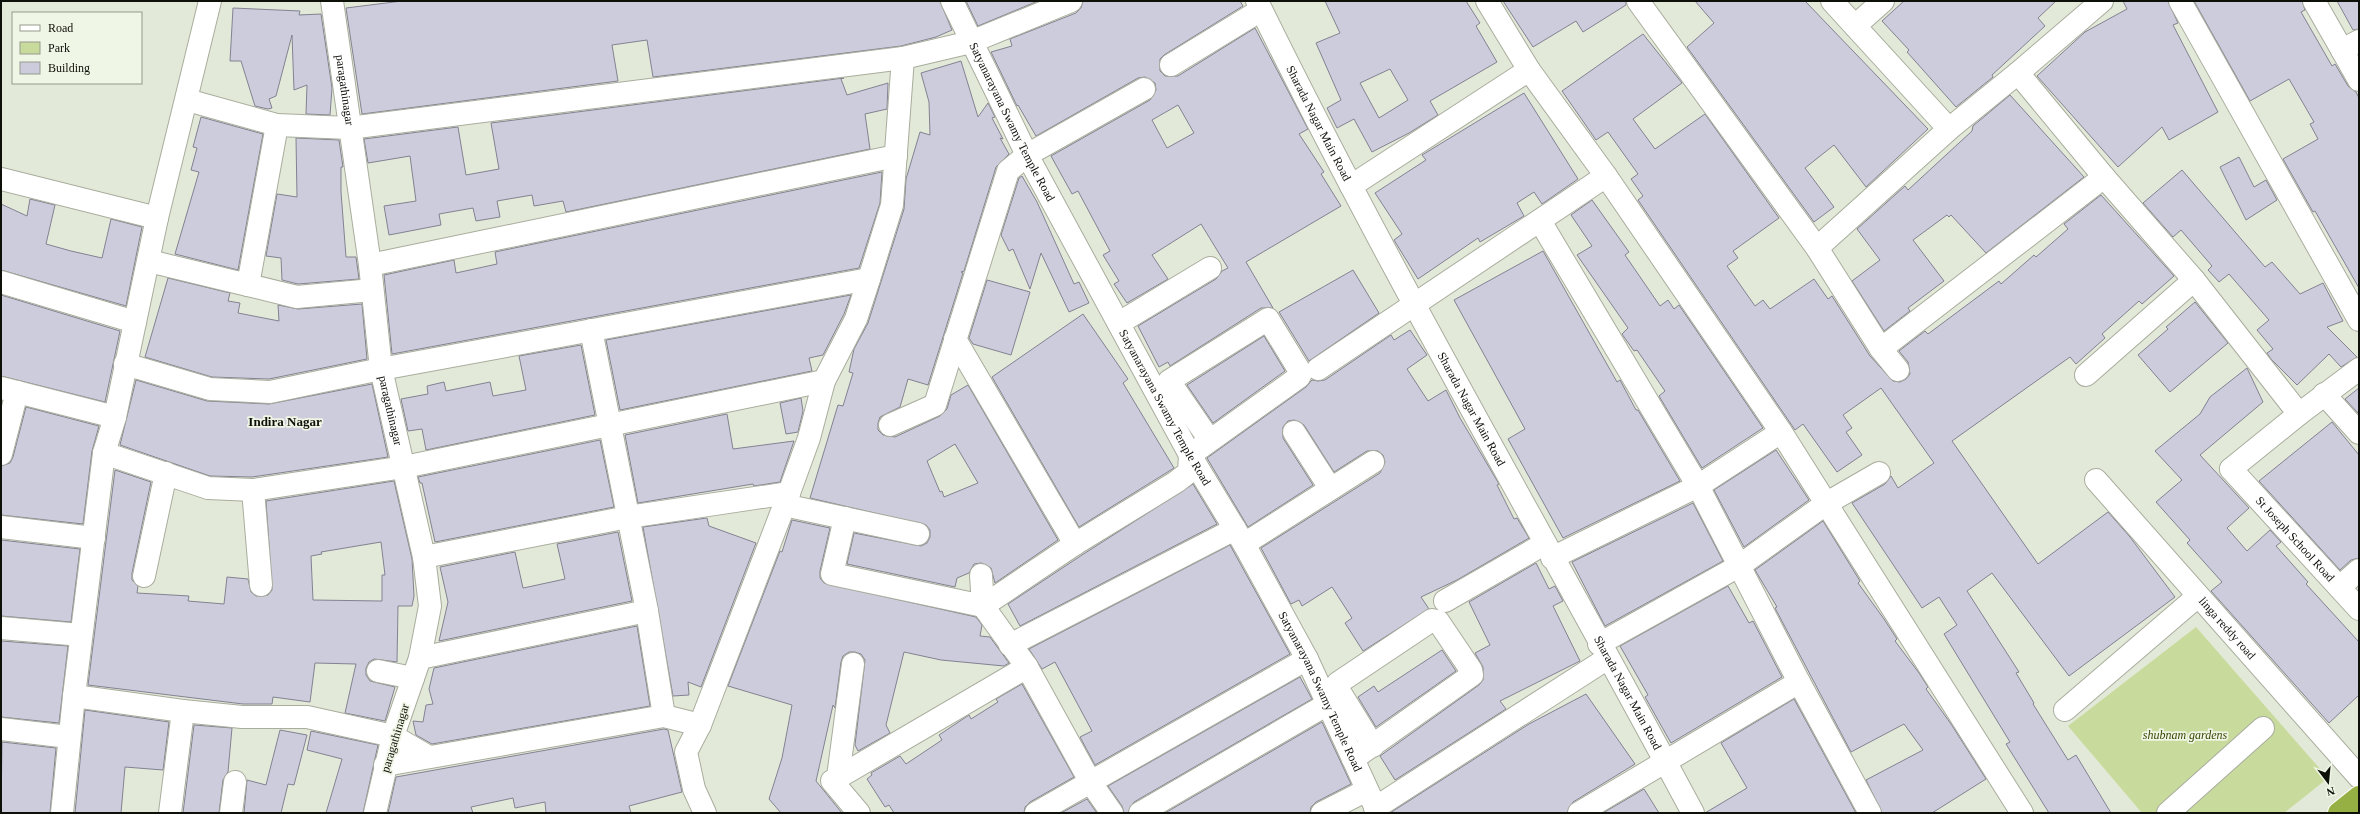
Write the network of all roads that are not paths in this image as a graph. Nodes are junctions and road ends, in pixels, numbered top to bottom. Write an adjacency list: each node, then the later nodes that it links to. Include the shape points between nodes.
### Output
1 (210, 1): 22 (street)
2 (332, 1): 24 (street, paragathinagar)
3 (952, 1): 14 (street, Satyanarayana Swamy Temple Road)
4 (1070, 1): 14 (street)
5 (1487, 1): 18 (street)
6 (1638, 1): 34 (street)
7 (1832, 1): 13 (street)
8 (1883, 1): 13 (street)
9 (2100, 1): 19 (street)
10 (2180, 1): 44 (street)
11 (2314, 1): 15 (street)
12 (1259, 5): 17 (street); 31 (street, Sharada Nagar Main Road)
13 (1855, 26): 25 (street)
14 (971, 42): 16 (street); 26 (street, Satyanarayana Swamy Temple Road)
15 (2350, 46): 20 (street)
16 (903, 58): 24 (street); 27 (street)
17 (1171, 65)
18 (1530, 70): 28 (street); 31 (street)
19 (2018, 73): 25 (street); 29 (street)
20 (2359, 80)
21 (1144, 89): 26 (street)
22 (187, 100): 23 (street); 32 (street)
23 (277, 125): 24 (street); 41 (street)
24 (349, 128): 36 (street, paragathinagar)
25 (1949, 129): 34 (street)
26 (1027, 155): 46 (street, Satyanarayana Swamy Temple Road); 48 (street, via 1008,171)
27 (896, 156): 36 (street); 38 (street, via 892,205)
28 (1606, 176): 33 (street); 64 (street)
29 (2104, 177): 39 (street); 49 (street)
30 (1, 179): 32 (street)
31 (1351, 186): 43 (street, Sharada Nagar Main Road)
32 (157, 218): 35 (street)
33 (1540, 221): 43 (street); 76 (street)
34 (1817, 248): 49 (street)
35 (149, 261): 41 (street); 45 (street)
36 (370, 265): 42 (street, paragathinagar)
37 (1210, 268): 46 (street)
38 (869, 279): 47 (street); 56 (street, via 856,319)
39 (2194, 280): 55 (street); 59 (street)
40 (1, 282): 45 (street)
41 (248, 285): 42 (street, via 297,297)
42 (372, 290): 51 (street, paragathinagar)
43 (1414, 304): 52 (street); 88 (street, Sharada Nagar Main Road)
44 (2359, 320)
45 (135, 322): 50 (street)
46 (1118, 322): 69 (street, Satyanarayana Swamy Temple Road)
47 (591, 330): 51 (street); 61 (street)
48 (955, 339): 62 (street, via 935,404); 87 (street)
49 (1881, 349): 54 (street)
50 (125, 364): 51 (street, via 210,389 270,392); 60 (street)
51 (381, 369): 71 (street, paragathinagar)
52 (1318, 369)
53 (2359, 369): 58 (street)
54 (1898, 370)
55 (2086, 375)
56 (824, 381): 61 (street); 79 (street, via 809,438)
57 (9, 390): 60 (street); 68 (street)
58 (2324, 394): 59 (street); 65 (street)
59 (2299, 414): 72 (street)
60 (115, 418): 67 (street)
61 (608, 425): 71 (street); 81 (street)
62 (890, 425)
63 (1294, 432): 77 (street)
64 (1781, 432): 76 (street); 80 (street)
65 (2359, 433)
66 (1209, 439): 66 (street, via 1295,380 1301,373 1268,319 1169,381); 69 (street)
67 (104, 453): 73 (street); 86 (street)
68 (1, 454)
69 (1190, 455): 85 (street, Satyanarayana Swamy Temple Road); 87 (street, via 1187,474)
70 (1372, 462): 77 (street)
71 (404, 467): 78 (street); 89 (street, paragathinagar)
72 (2231, 469): 95 (street); 99 (street, St Joseph School Road)
73 (166, 473): 78 (street, via 208,488); 93 (street)
74 (1879, 473): 80 (street)
75 (2096, 480): 96 (street, linga reddy road)
76 (1698, 486): 88 (street); 90 (street)
77 (1330, 488): 85 (street)
78 (253, 490): 94 (street)
79 (787, 499): 81 (street); 82 (street); 116 (street)
80 (1828, 503): 90 (street); 145 (street)
81 (628, 517): 89 (street); 100 (street)
82 (845, 518): 84 (street); 98 (street, via 832,574)
83 (1, 527): 86 (street)
84 (918, 534)
85 (1240, 537): 103 (street); 106 (street, Satyanarayana Swamy Temple Road)
86 (94, 538): 102 (street)
87 (1075, 544): 98 (street)
88 (1548, 551): 97 (street); 104 (street, Sharada Nagar Main Road)
89 (424, 557): 105 (street, paragathinagar, via 430,606)
90 (1739, 566): 104 (street); 111 (street)
91 (2359, 570): 95 (street)
92 (981, 575): 98 (street)
93 (144, 576)
94 (261, 585)
95 (2340, 587): 99 (street)
96 (2198, 596): 114 (street); 127 (street, linga reddy road)
97 (1445, 601)
98 (983, 606): 103 (street)
99 (2359, 608)
100 (647, 611): 105 (street); 116 (street)
101 (1, 628): 102 (street)
102 (81, 635): 112 (street)
103 (1010, 645): 108 (street)
104 (1604, 651): 124 (street, Sharada Nagar Main Road); 131 (street)
105 (420, 658): 110 (street, paragathinagar)
106 (1307, 659): 113 (street, Satyanarayana Swamy Temple Road); 129 (street)
107 (853, 664): 126 (street)
108 (1027, 667): 126 (street); 129 (street)
109 (378, 671): 110 (street)
110 (413, 678): 119 (street, paragathinagar)
111 (1799, 682): 124 (street); 144 (street)
112 (74, 696): 115 (street); 120 (street)
113 (1326, 705): 123 (street, Satyanarayana Swamy Temple Road); 140 (street)
114 (2065, 710)
115 (184, 711): 119 (street, via 242,717 307,717); 133 (street)
116 (682, 720): 122 (street); 136 (street, via 694,789)
117 (2264, 728): 146 (street)
118 (1, 729): 120 (street)
119 (393, 736): 122 (street); 125 (street, paragathinagar)
120 (69, 737): 132 (street)
121 (1373, 746): 121 (street, via 1472,675 1438,621 1432,620 1338,683 1338,689); 123 (street)
122 (429, 757): 125 (street)
123 (1353, 759): 131 (street, Satyanarayana Swamy Temple Road)
124 (1665, 760): 142 (street); 143 (street, Sharada Nagar Main Road)
125 (385, 765): 135 (street, paragathinagar)
126 (838, 776): 137 (street, via 832,781)
127 (2359, 777)
128 (234, 782): 134 (street)
129 (1091, 782): 138 (street); 139 (street)
130 (2359, 797): 147 (highway)
131 (1373, 804): 141 (street)
132 (62, 813)
133 (170, 813)
134 (231, 813)
135 (375, 813)
136 (705, 813)
137 (859, 813)
138 (1036, 813)
139 (1112, 813)
140 (1140, 813)
141 (1322, 813)
142 (1579, 813)
143 (1693, 813)
144 (1870, 813)
145 (2022, 813)
146 (2168, 813)
147 (2339, 813)

